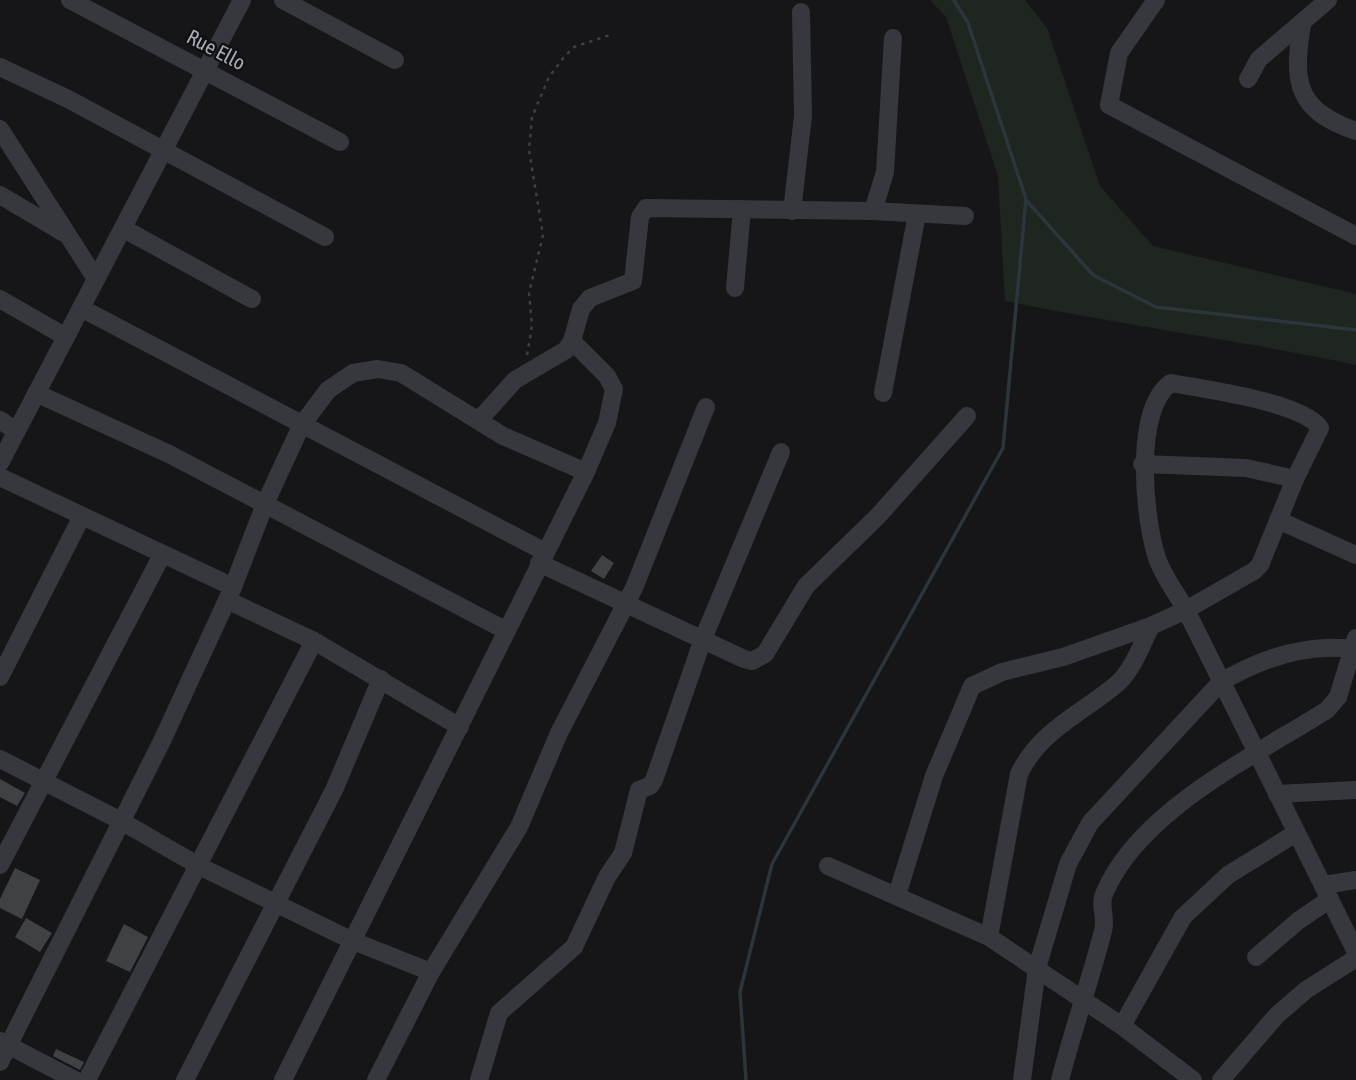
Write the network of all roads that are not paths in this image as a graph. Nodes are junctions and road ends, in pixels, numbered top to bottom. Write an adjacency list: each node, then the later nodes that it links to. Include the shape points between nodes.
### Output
1 (70, 0): 11 (street, Rue Ello)
2 (242, 0): 11 (street)
3 (283, 0): 9 (street)
4 (1156, 0): 25 (street, via 1119,53 1109,105)
5 (1328, 0): 7 (street)
6 (801, 12): 19 (street, via 803,116)
7 (1302, 25): 12 (street, via 1259,59); 14 (street, via 1296,60 1300,88 1321,115)
8 (893, 37): 20 (street, via 886,172)
9 (395, 60)
10 (0, 67): 16 (street)
11 (205, 70): 15 (street, Rue Ello); 16 (street)
12 (1248, 79)
13 (0, 129): 24 (street)
14 (1356, 131)
15 (340, 142)
16 (163, 152): 23 (street); 26 (street)
17 (0, 195): 24 (street)
18 (742, 209): 19 (street); 28 (street); 33 (street, via 646,208 640,217 633,281 590,298 581,309)
19 (792, 211): 20 (street)
20 (873, 211): 21 (street)
21 (917, 214): 22 (street); 35 (street)
22 (965, 216)
23 (124, 229): 27 (street); 30 (street)
24 (67, 234): 27 (street)
25 (1356, 236)
26 (325, 237)
27 (96, 279): 31 (street)
28 (735, 288)
29 (0, 299): 32 (street)
30 (252, 299)
31 (81, 308): 32 (street); 40 (street)
32 (66, 337): 34 (street)
33 (572, 341): 39 (street, via 560,356 515,380); 45 (street, via 614,389 607,423)
34 (36, 393): 41 (street); 48 (street)
35 (883, 393)
36 (706, 407): 55 (street)
37 (967, 416): 59 (street, via 878,516 806,586 765,654 752,661)
38 (0, 420): 41 (street)
39 (479, 420): 40 (street, via 401,373 378,369 341,379); 45 (street, via 503,436)
40 (301, 426): 48 (street); 53 (street)
41 (16, 431): 43 (street)
42 (780, 452): 59 (street)
43 (0, 463)
44 (1142, 464): 47 (street, via 1246,468); 47 (street, via 1157,395 1171,383 1258,399 1317,423 1320,432); 56 (street, via 1158,561)
45 (586, 472): 53 (street)
46 (0, 477): 49 (street)
47 (1295, 479): 50 (street)
48 (265, 504): 54 (street); 58 (street)
49 (81, 518): 51 (street); 63 (street)
50 (1278, 520): 52 (street); 56 (street, via 1257,569)
51 (162, 555): 54 (street); 69 (street)
52 (1356, 555)
53 (542, 558): 55 (street); 58 (street)
54 (230, 593): 60 (street); 72 (street)
55 (627, 603): 59 (street); 87 (street, via 559,733 519,827)
56 (1186, 610): 57 (street); 65 (street)
57 (1151, 626): 79 (street, via 1063,657 1002,672 972,686 934,776); 81 (street, via 1120,681 1048,735 1019,774)
58 (505, 630): 66 (street)
59 (703, 639): 96 (street, via 654,780 638,792 623,853 574,947 499,1013)
60 (314, 641): 64 (street); 75 (street)
61 (1354, 643): 62 (street); 65 (street, via 1316,646 1246,667)
62 (1352, 671): 67 (street, via 1327,709)
63 (0, 677)
64 (381, 680): 66 (street); 80 (street, via 334,790)
65 (1221, 682): 67 (street); 86 (street, via 1090,823 1068,863)
66 (460, 727): 82 (street)
67 (1258, 754): 71 (street); 88 (street, via 1168,812 1119,867 1102,896 1105,926)
68 (0, 759): 69 (street)
69 (43, 783): 72 (street); 74 (street)
70 (1356, 790): 71 (street)
71 (1277, 794): 73 (street)
72 (121, 821): 75 (street); 90 (street)
73 (1296, 833): 78 (street); 89 (street, via 1228,875 1183,916)
74 (0, 865)
75 (199, 866): 80 (street); 92 (street)
76 (828, 866): 79 (street)
77 (1356, 880): 78 (street)
78 (1327, 892): 83 (street); 84 (street)
79 (897, 895): 81 (street)
80 (275, 902): 82 (street); 93 (street)
81 (989, 937): 86 (street)
82 (354, 942): 87 (street); 94 (street)
83 (1356, 952)
84 (1256, 957)
85 (1356, 958): 100 (street, via 1277,1015)
86 (1037, 968): 88 (street); 97 (street)
87 (431, 972): 95 (street)
88 (1083, 1002): 89 (street); 98 (street)
89 (1122, 1026): 99 (street)
90 (3, 1049): 91 (street)
91 (75, 1080)
92 (88, 1080)
93 (185, 1080)
94 (283, 1080)
95 (376, 1080)
96 (479, 1080)
97 (1022, 1080)
98 (1060, 1080)
99 (1194, 1080)
100 (1221, 1080)

